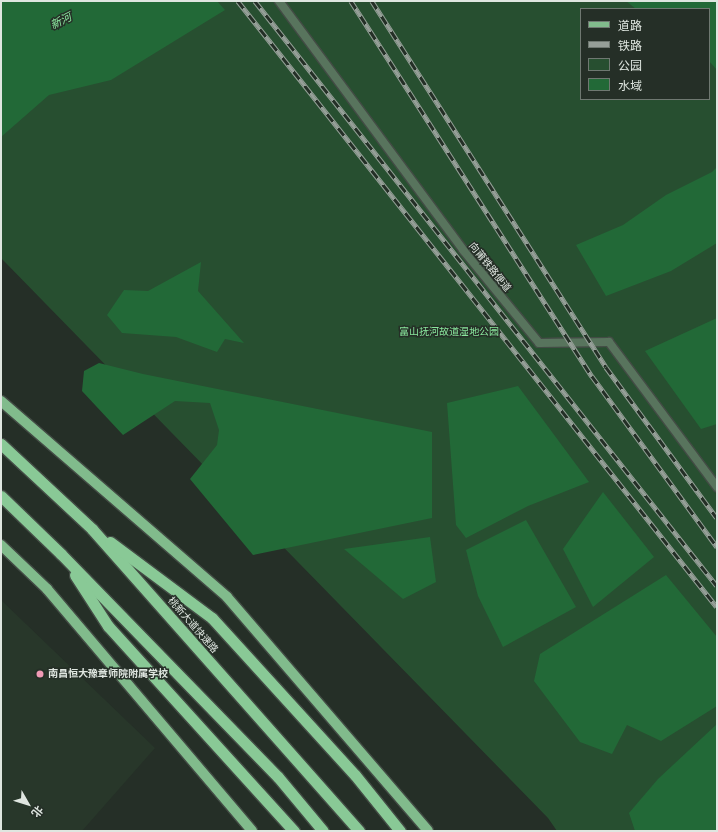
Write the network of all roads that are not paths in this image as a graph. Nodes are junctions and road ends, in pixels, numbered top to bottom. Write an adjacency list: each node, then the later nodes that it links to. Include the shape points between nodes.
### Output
1 (279, 1): 4 (lane, 向莆铁路便道, via 463,250 539,343 609,342)
2 (1, 401): 14 (main road, via 227,597)
3 (1, 444): 6 (highway, 桃新大道快速路)
4 (717, 487)
5 (1, 496): 8 (highway)
6 (92, 529): 12 (highway, 桃新大道快速路); 13 (highway, via 212,618 354,775)
7 (1, 545): 9 (main road, via 47,589)
8 (61, 554): 10 (highway, via 108,626); 11 (highway, via 278,777)
9 (252, 831)
10 (294, 831)
11 (323, 831)
12 (359, 831)
13 (400, 831)
14 (428, 831)

